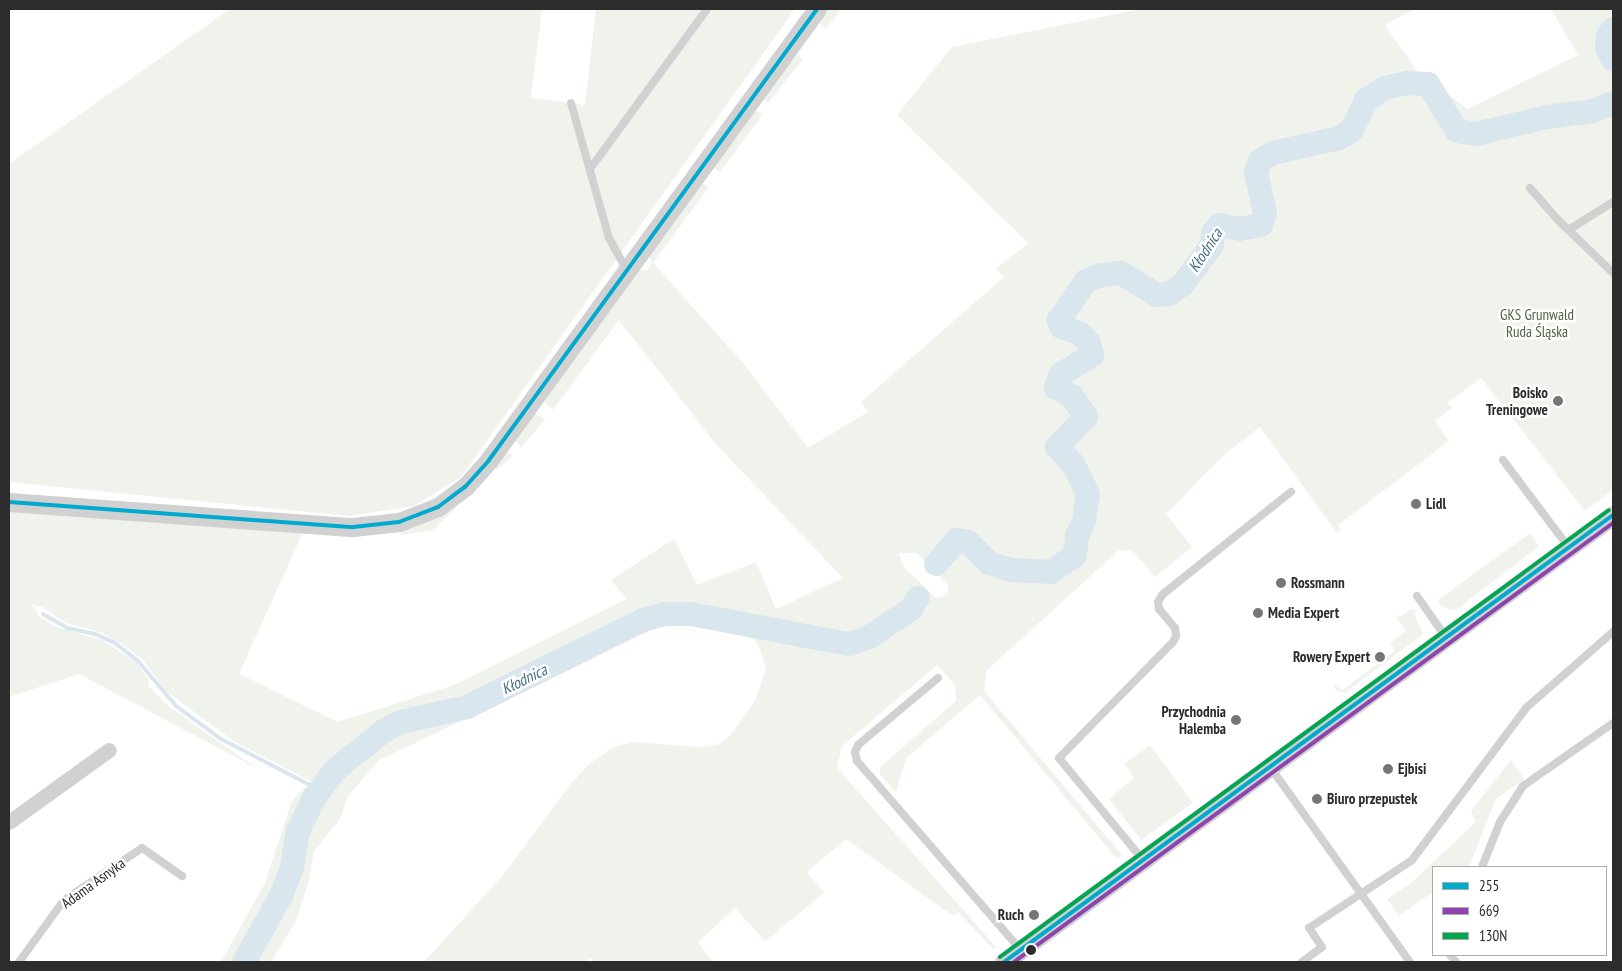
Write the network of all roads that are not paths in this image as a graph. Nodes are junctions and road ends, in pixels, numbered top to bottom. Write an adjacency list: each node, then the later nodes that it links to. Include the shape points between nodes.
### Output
1 (707, 9): 4 (lane)
2 (817, 9): 8 (street)
3 (571, 103): 4 (lane)
4 (590, 169): 8 (lane, via 609,238)
5 (1530, 188): 7 (lane)
6 (1613, 202): 7 (lane)
7 (1570, 229): 9 (lane)
8 (627, 272): 12 (street, via 474,478 443,504 415,518 352,527)
9 (1613, 273)
10 (1503, 460): 14 (lane)
11 (1291, 492): 23 (lane, via 1163,594 1158,602 1159,609 1174,628 1176,636 1173,642 1059,758)
12 (9, 502)
13 (1613, 515): 14 (street)
14 (1569, 548): 17 (street)
15 (1417, 596): 17 (lane)
16 (1613, 632): 26 (lane, via 1526,707 1412,860)
17 (1445, 636): 21 (street)
18 (938, 678): 27 (lane, via 858,745 855,752 857,761)
19 (1613, 723): 24 (lane, via 1523,786 1500,822)
20 (109, 750): 22 (street)
21 (1270, 766): 23 (street); 26 (lane)
22 (9, 822)
23 (1142, 860): 27 (street)
24 (1482, 866)
25 (182, 876): 28 (lane, Adama Asnyka, via 142,848 64,900)
26 (1360, 893): 30 (lane, via 1309,928 1322,947); 31 (lane)
27 (1021, 950): 29 (street)
28 (19, 962)
29 (1004, 962)
30 (1302, 962)
31 (1410, 962)

